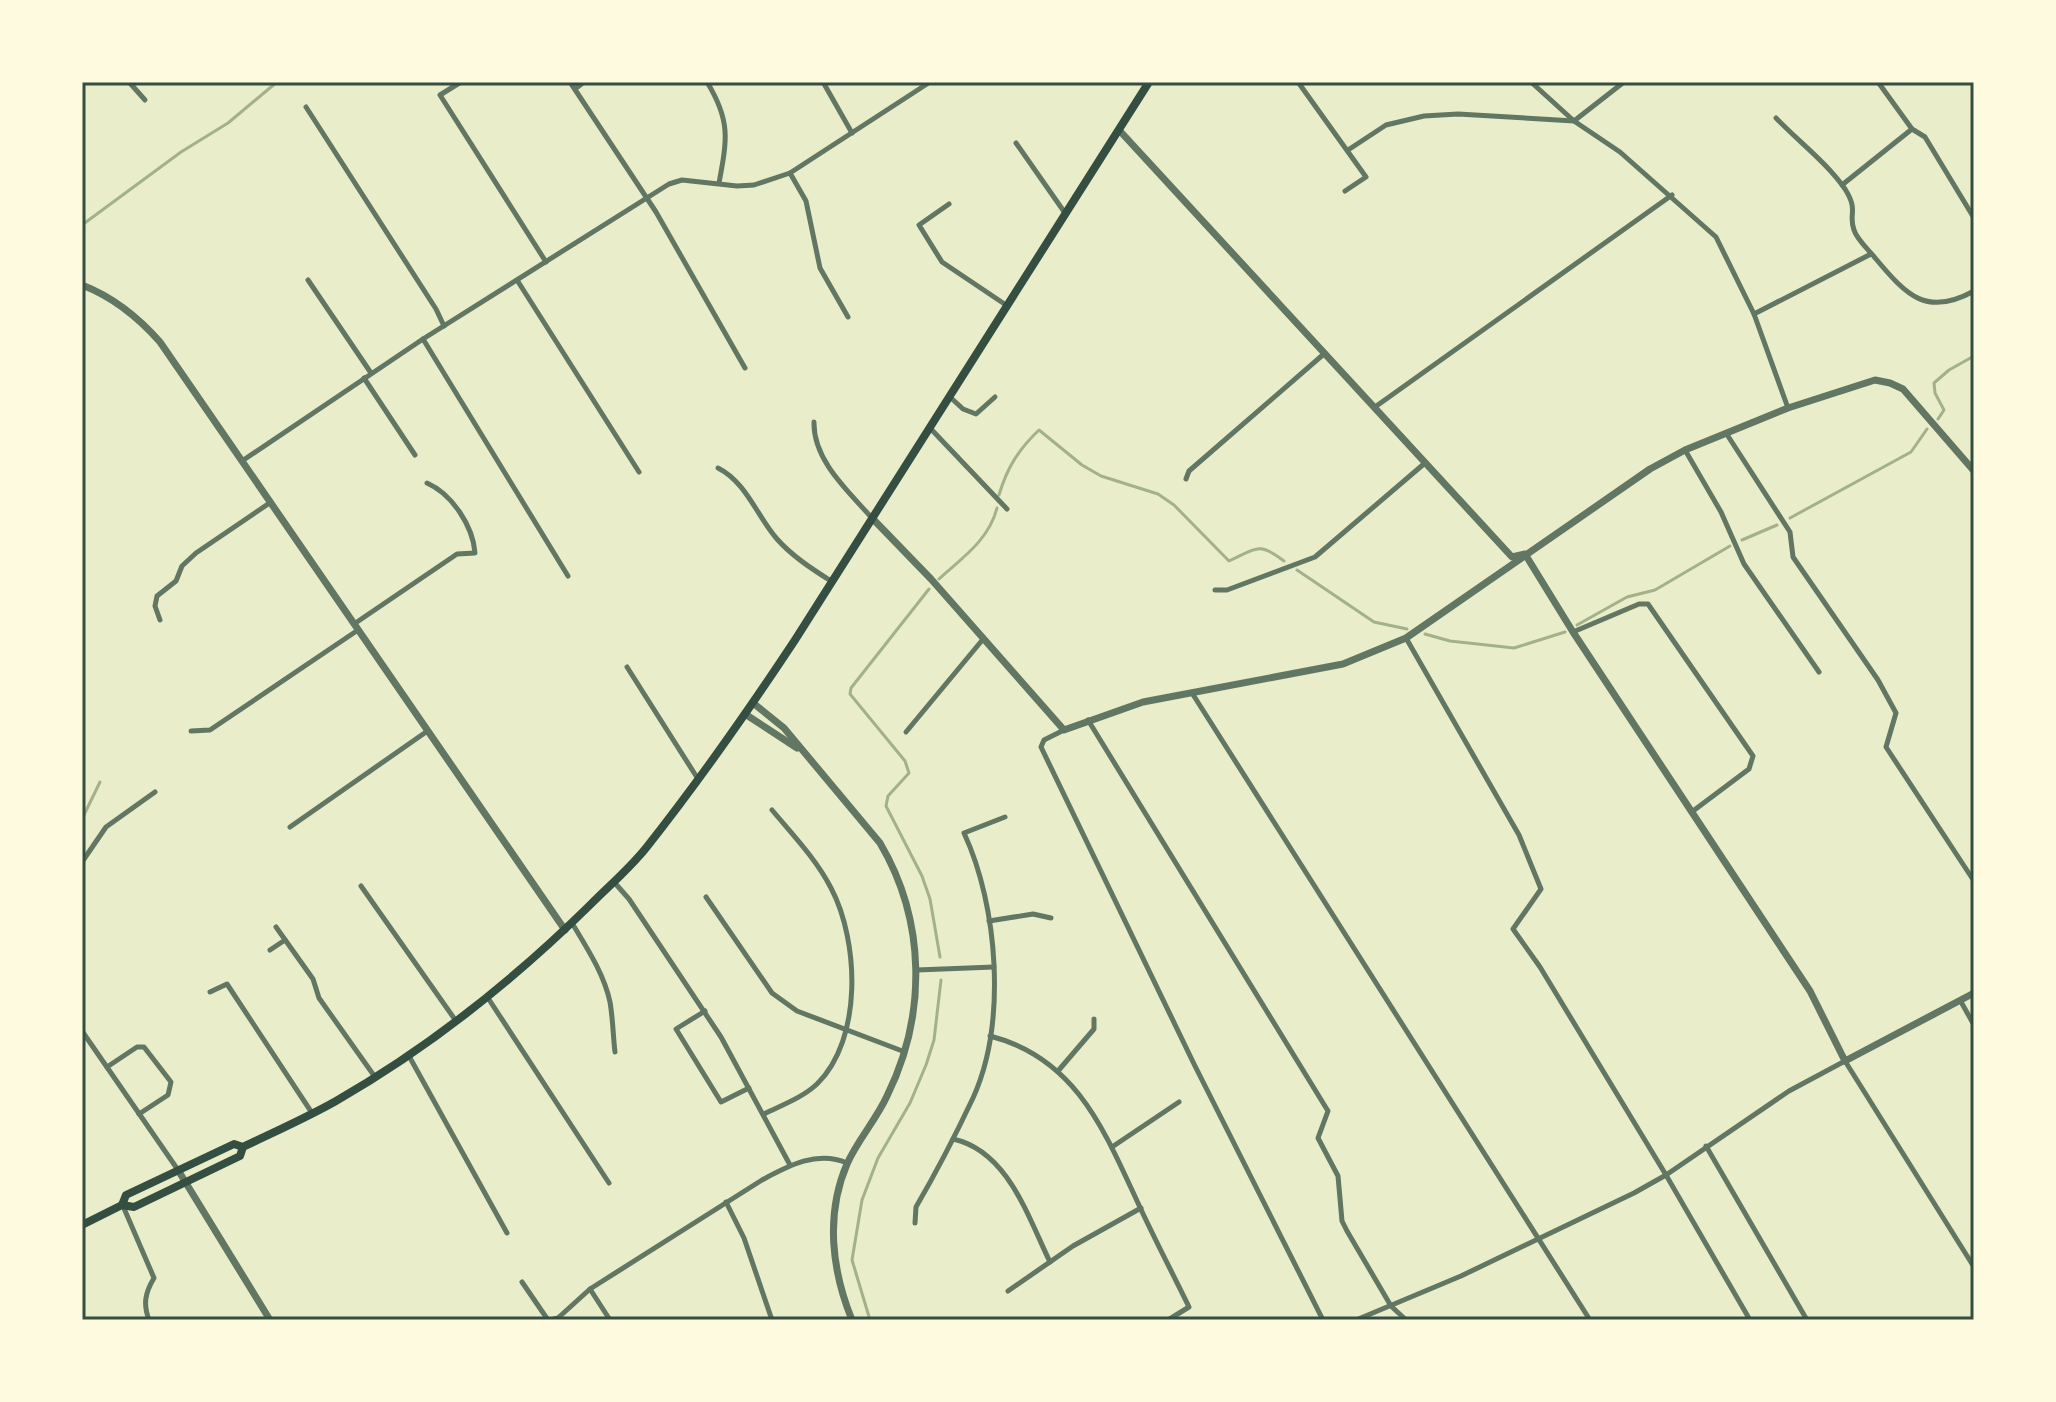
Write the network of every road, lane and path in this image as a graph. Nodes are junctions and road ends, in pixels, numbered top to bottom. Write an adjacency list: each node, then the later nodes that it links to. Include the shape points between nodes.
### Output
1 (129, 82): 14 (street)
2 (461, 82): 33 (street, via 440,95)
3 (570, 82): 13 (street)
4 (584, 82): 13 (street)
5 (707, 82): 24 (street, via 727,127)
6 (823, 82): 20 (street)
7 (930, 82): 20 (street)
8 (1149, 82): 19 (main road)
9 (1298, 82): 22 (street)
10 (1531, 82): 17 (street)
11 (1624, 82): 17 (street)
12 (1878, 82): 18 (street)
13 (575, 89): 28 (street)
14 (145, 100)
15 (306, 107): 41 (street)
16 (1776, 118): 25 (street)
17 (1574, 121): 22 (street, via 1424,116 1386,125); 27 (street)
18 (1912, 129): 25 (street); 31 (street, via 1925,137)
19 (1119, 130): 30 (main road); 43 (street)
20 (852, 133): 23 (street)
21 (1016, 143): 30 (street)
22 (1348, 150): 26 (street, via 1366,177)
23 (790, 173): 24 (street, via 754,185); 40 (street, via 806,201 820,268)
24 (719, 183): 28 (street, via 682,180)
25 (1842, 185): 32 (street, via 1854,204 1853,230)
26 (1345, 191)
27 (1672, 195): 39 (street, via 1716,237); 49 (street)
28 (646, 197): 33 (street); 44 (street)
29 (949, 204): 38 (street, via 919,225 933,251 953,272)
30 (1065, 213): 38 (main road)
31 (1974, 218)
32 (1871, 254): 37 (street, via 1913,297 1938,304); 39 (street)
33 (546, 262): 35 (street)
34 (308, 280): 45 (street)
35 (517, 280): 41 (street); 60 (street)
36 (82, 285): 56 (street, via 115,302 147,328)
37 (1974, 291)
38 (1006, 305): 47 (main road)
39 (1754, 314): 50 (street)
40 (848, 317)
41 (444, 326): 42 (street)
42 (423, 339): 45 (street); 67 (street)
43 (1325, 353): 49 (street); 61 (street)
44 (745, 368)
45 (371, 373): 46 (street)
46 (364, 378): 55 (street); 56 (street)
47 (950, 397): 48 (street, via 976,414); 52 (main road)
48 (995, 397)
49 (1375, 407): 57 (street)
50 (1788, 408): 53 (street); 59 (street, via 1875,380 1890,383 1903,389)
51 (814, 422): 65 (street, via 822,457)
52 (930, 428): 64 (street); 65 (main road)
53 (1726, 433): 54 (street); 93 (street, via 1790,532 1793,557 1890,702 1896,713 1886,747)
54 (1685, 450): 66 (street, via 1633,478); 76 (street, via 1744,564)
55 (415, 455)
56 (242, 461): 63 (street)
57 (1426, 463): 66 (street, via 1512,557); 69 (street, via 1315,557)
58 (718, 468): 68 (street, via 732,474 776,538)
59 (1974, 471)
60 (639, 472)
61 (1186, 479)
62 (427, 483): 71 (street, via 443,490 474,536 475,553 457,554)
63 (271, 502): 70 (street, via 182,566 176,581 157,596); 71 (street)
64 (1007, 509)
65 (872, 518): 68 (main road); 73 (street)
66 (1525, 554): 72 (street); 74 (street)
67 (568, 576)
68 (831, 581): 78 (main road)
69 (1215, 590)
70 (160, 620)
71 (356, 627): 82 (street, via 210,730); 83 (street)
72 (1573, 632): 89 (street); 89 (street, via 1648,604 1753,756 1749,769)
73 (984, 638): 81 (street); 84 (street)
74 (1406, 638): 77 (street, via 1343,664); 135 (street, via 1531,860 1541,889 1513,929)
75 (627, 667): 86 (street)
76 (1819, 672)
77 (1192, 693): 80 (street); 144 (street)
78 (753, 703): 79 (main road); 85 (street, via 784,728)
79 (745, 714): 85 (street); 86 (main road)
80 (1087, 720): 81 (street); 150 (street, via 1328,1111 1318,1138 1338,1176 1342,1221)
81 (1064, 730): 158 (street, via 1041,747)
82 (191, 731)
83 (426, 732): 91 (street); 100 (street)
84 (906, 732)
85 (799, 749): 104 (street, via 855,810 887,855 912,924)
86 (698, 779): 94 (main road)
87 (155, 792): 92 (street, via 106,827)
88 (772, 810): 114 (street, via 831,888 848,931 851,996)
89 (1693, 811): 119 (street, via 1810,991)
90 (1005, 817): 98 (street, via 964,833)
91 (290, 827)
92 (82, 862)
93 (1974, 881)
94 (614, 882): 100 (main road); 109 (street)
95 (361, 886): 111 (street)
96 (706, 897): 114 (street, via 772,993 797,1011)
97 (1051, 918): 98 (street, via 1033,914)
98 (989, 921): 103 (street)
99 (276, 927): 101 (street)
100 (568, 927): 107 (main road); 116 (street, via 590,952 603,980)
101 (285, 940): 102 (street); 122 (street)
102 (270, 950)
103 (994, 967): 104 (street); 115 (street)
104 (917, 970): 117 (street)
105 (210, 992): 125 (street, via 227,984)
106 (1974, 993): 108 (street)
107 (488, 998): 111 (main road); 137 (street)
108 (1960, 1000): 112 (street); 119 (street)
109 (705, 1011): 123 (street); 123 (street, via 676,1029 721,1102)
110 (1094, 1019): 121 (street, via 1094,1029)
111 (456, 1022): 118 (main road)
112 (1974, 1025)
113 (82, 1031): 120 (street)
114 (846, 1031): 117 (street); 127 (street, via 818,1083)
115 (990, 1036): 121 (street, via 1024,1049); 128 (street, via 973,1097)
116 (615, 1052)
117 (906, 1052): 132 (street, via 879,1112)
118 (409, 1055): 122 (main road); 143 (street)
119 (1845, 1061): 129 (street); 146 (street)
120 (107, 1067): 126 (street); 126 (street, via 144,1047 171,1082 168,1095)
121 (1058, 1071): 131 (street, via 1083,1097)
122 (375, 1077): 125 (main road)
123 (749, 1088): 127 (street)
124 (1179, 1102): 131 (street)
125 (312, 1113): 130 (main road)
126 (139, 1114): 134 (street)
127 (764, 1114): 133 (street)
128 (953, 1139): 141 (street, via 916,1207); 145 (street, via 972,1145 1010,1180)
129 (1706, 1146): 135 (street); 163 (street)
130 (243, 1147): 134 (main road, via 234,1144); 136 (main road, via 240,1156)
131 (1112, 1147): 140 (street)
132 (847, 1163): 133 (street, via 822,1158); 156 (street, via 832,1231 840,1286)
133 (790, 1165): 138 (street)
134 (178, 1170): 136 (street); 139 (main road, via 126,1195)
135 (1666, 1175): 144 (street); 162 (street)
136 (185, 1182): 139 (main road, via 134,1207); 152 (street)
137 (609, 1183)
138 (726, 1202): 148 (street); 155 (street)
139 (122, 1205): 142 (main road); 151 (street, via 154,1278 145,1297)
140 (1141, 1208): 145 (street); 157 (street, via 1189,1307)
141 (915, 1223)
142 (82, 1225)
143 (507, 1233)
144 (1538, 1239): 150 (street); 161 (street)
145 (1050, 1262): 149 (street)
146 (1974, 1267)
147 (522, 1282): 153 (street)
148 (590, 1289): 153 (street); 154 (street)
149 (1008, 1291)
150 (1391, 1306): 159 (street); 160 (street)
151 (149, 1320)
152 (270, 1320)
153 (549, 1320)
154 (610, 1320)
155 (772, 1320)
156 (852, 1320)
157 (1168, 1320)
158 (1323, 1320)
159 (1356, 1320)
160 (1406, 1320)
161 (1590, 1320)
162 (1750, 1320)
163 (1807, 1320)

